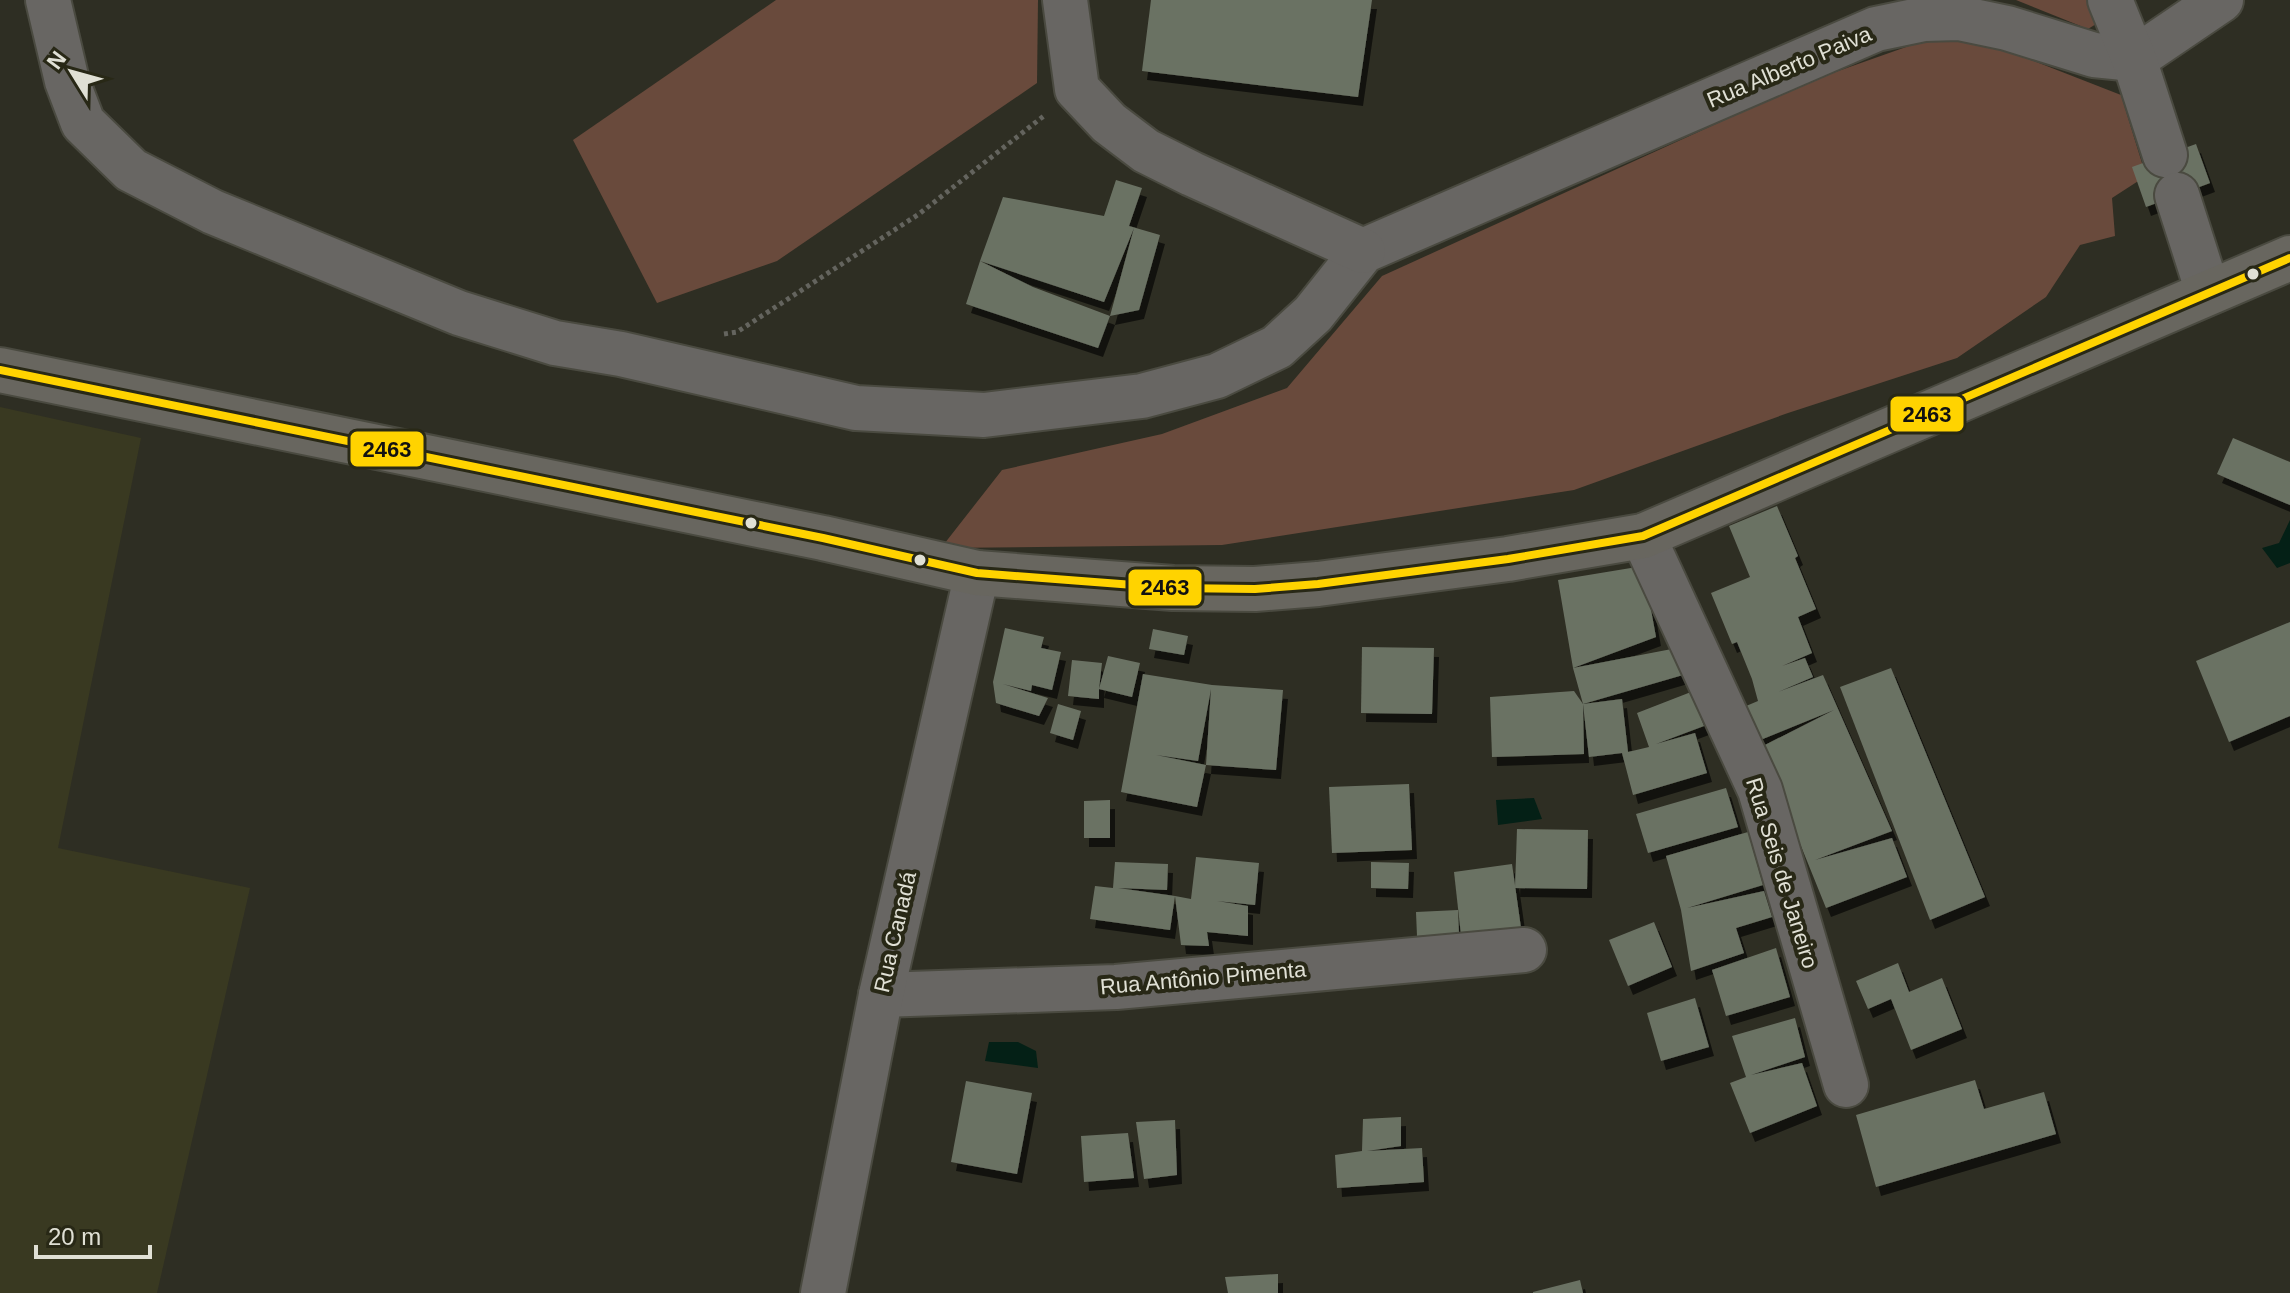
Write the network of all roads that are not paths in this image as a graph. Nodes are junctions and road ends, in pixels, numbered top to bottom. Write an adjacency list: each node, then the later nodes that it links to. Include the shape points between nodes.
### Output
1 (48, 0): 7 (street, via 83,123 131,170 213,212 459,313 555,343 856,408 984,415 1142,396 1217,376 1277,347 1313,314)
2 (1065, 0): 7 (street, via 1077,89 1109,123 1146,151)
3 (2110, 0): 6 (street)
4 (2221, 0): 6 (street)
5 (1873, 14): 6 (street, Rua Alberto Paiva, via 1959,18 2094,55); 7 (street, Rua Alberto Paiva)
6 (2134, 59): 9 (street)
7 (1363, 251)
8 (2290, 258): 9 (main road)
9 (2208, 292): 11 (main road)
10 (0, 370): 12 (main road)
11 (1643, 536): 12 (main road, via 1494,561 1255,589); 15 (street, Rua Seis de Janeiro, via 1760,790)
12 (977, 573): 14 (street, Rua Canadá)
13 (1524, 950): 14 (street, Rua Antônio Pimenta, via 1116,987)
14 (881, 995): 16 (street, Rua Canadá)
15 (1846, 1085)
16 (823, 1293)

